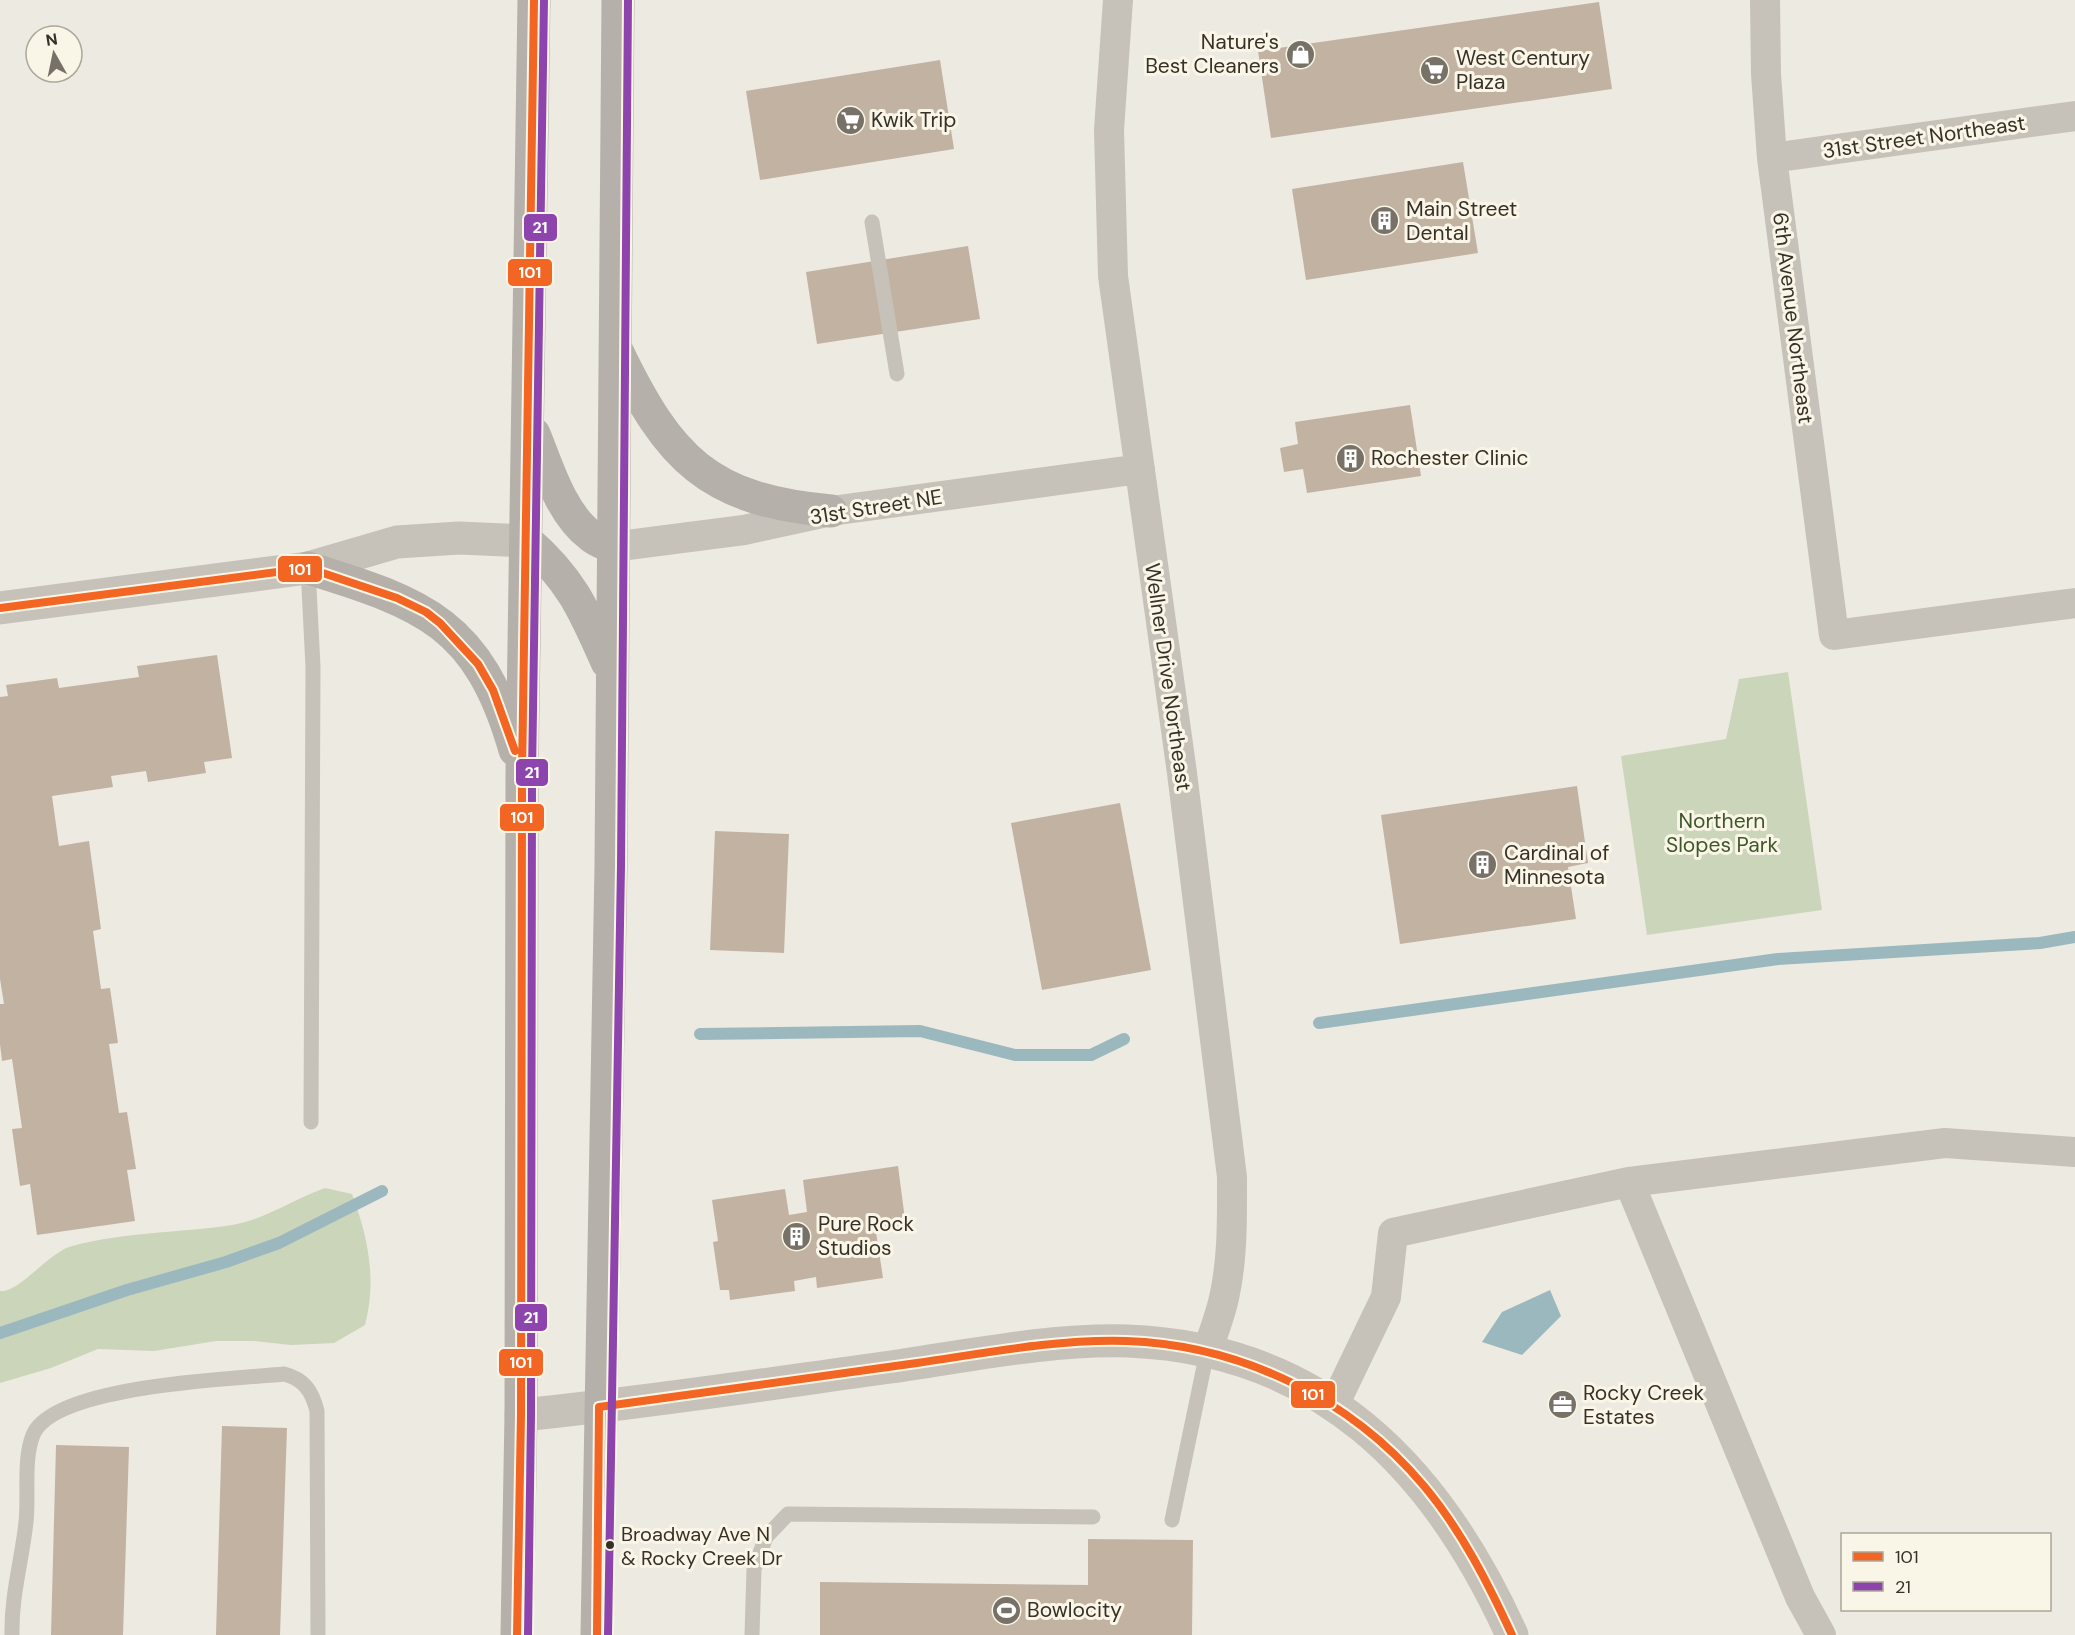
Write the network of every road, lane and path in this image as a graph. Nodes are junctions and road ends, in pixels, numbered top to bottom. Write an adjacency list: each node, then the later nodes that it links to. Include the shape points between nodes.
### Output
1 (534, 0): 10 (main road)
2 (618, 0): 8 (main road)
3 (1118, 0): 11 (street, Wellner Drive Northeast, via 1109,130 1111,227 1119,330)
4 (1765, 0): 6 (street, 6th Avenue Northeast)
5 (2075, 116): 6 (street, 31st Street Northeast)
6 (1773, 158): 16 (street, 6th Avenue Northeast, via 1834,635)
7 (872, 222): 9 (lane)
8 (614, 346): 12 (main road, via 650,413 682,455 704,474 758,500); 14 (main road)
9 (897, 374)
10 (529, 422): 13 (main road); 14 (main road, via 567,506 592,536)
11 (1140, 470): 12 (street, 31st Street NE); 23 (street, Wellner Drive Northeast, via 1232,1177 1232,1223 1224,1299)
12 (831, 511): 14 (street, 31st Street NE, via 744,530)
13 (526, 542): 15 (street, via 459,538 397,542); 18 (main road, via 551,562 569,584); 19 (main road)
14 (612, 547): 18 (main road)
15 (308, 568): 17 (street); 19 (main road, via 417,607 460,641 493,690 508,724); 20 (lane, via 313,667)
16 (2075, 603)
17 (0, 608)
18 (612, 675): 25 (main road)
19 (522, 774): 26 (main road)
20 (310, 1122)
21 (2075, 1152): 22 (street, via 1945,1143)
22 (1629, 1182): 24 (street, via 1393,1233 1386,1298); 35 (street, via 1800,1597)
23 (1207, 1352): 24 (street, via 1276,1374); 25 (street, via 1125,1341 1048,1345); 28 (lane)
24 (1334, 1405): 34 (street, via 1389,1448 1424,1486 1459,1532)
25 (599, 1407): 26 (street); 32 (main road)
26 (521, 1415): 31 (main road)
27 (1093, 1517): 33 (lane, via 788,1514 766,1536 754,1569)
28 (1172, 1520)
29 (12, 1635): 30 (lane, via 12,1601 28,1502 30,1449 34,1433 45,1419 58,1410 113,1392 284,1374 298,1377 305,1384 317,1411)
30 (318, 1635)
31 (516, 1635)
32 (597, 1635)
33 (752, 1635)
34 (1512, 1635)
35 (1821, 1635)

